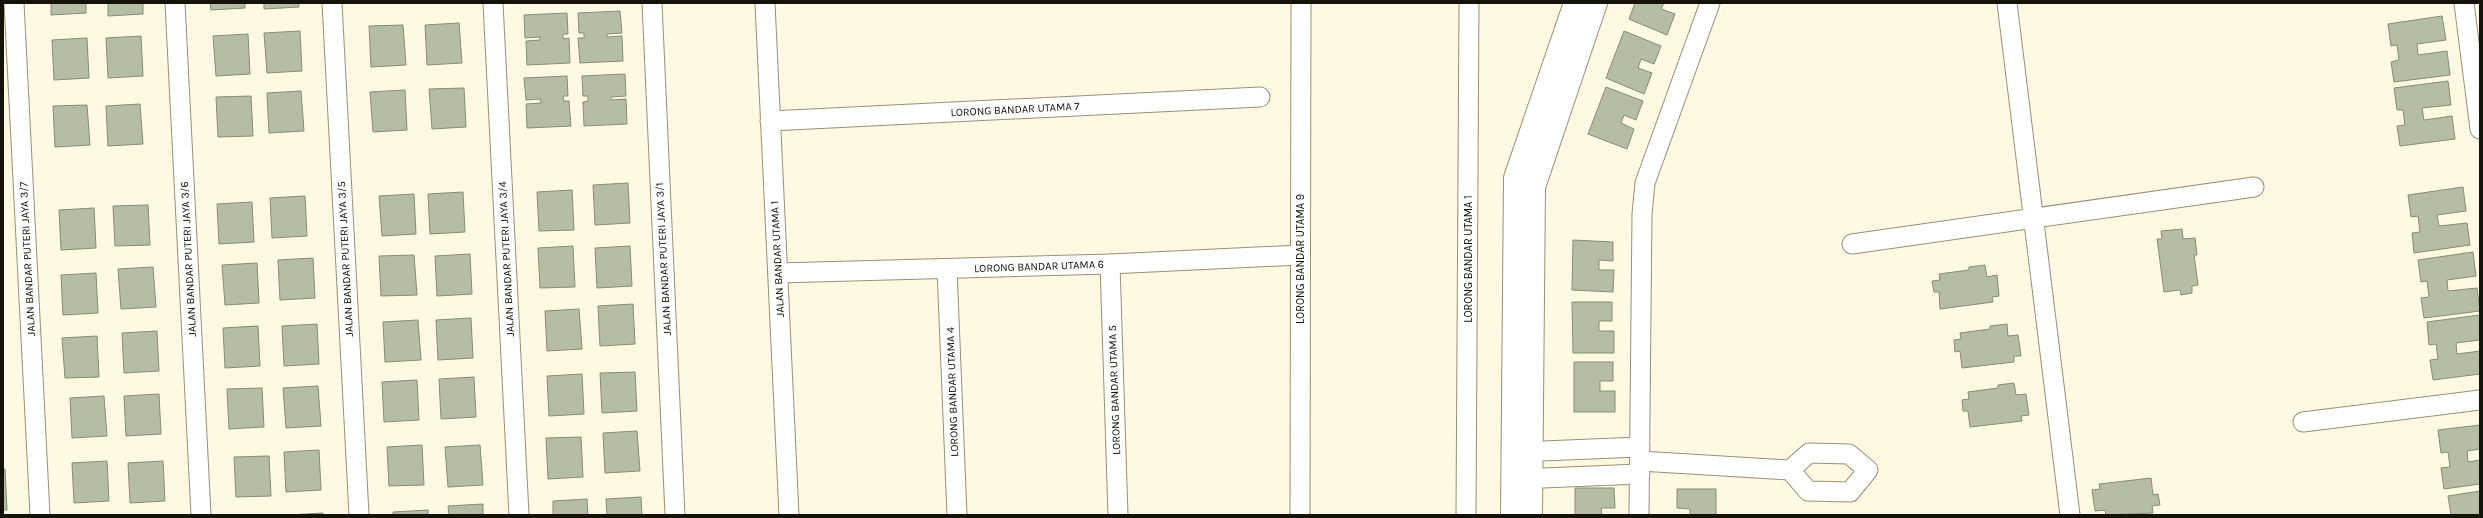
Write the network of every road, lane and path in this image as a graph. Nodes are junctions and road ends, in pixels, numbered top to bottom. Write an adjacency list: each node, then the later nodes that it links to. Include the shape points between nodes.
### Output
1 (14, 3): 30 (street, JALAN BANDAR PUTERI JAYA 3/7)
2 (176, 3): 31 (street, JALAN BANDAR PUTERI JAYA 3/6)
3 (332, 3): 32 (street, JALAN BANDAR PUTERI JAYA 3/5)
4 (493, 3): 33 (street, JALAN BANDAR PUTERI JAYA 3/4)
5 (652, 3): 34 (street, JALAN BANDAR PUTERI JAYA 3/1)
6 (765, 3): 15 (street, JALAN BANDAR UTAMA 1)
7 (1301, 3): 20 (street, LORONG BANDAR UTAMA 9)
8 (1469, 3): 39 (street, LORONG BANDAR UTAMA 1)
9 (1574, 3): 26 (street, via 1515,178)
10 (1596, 3): 26 (street, via 1534,187)
11 (1710, 3): 27 (street, via 1645,183 1642,214)
12 (2007, 3): 18 (street)
13 (2464, 3): 16 (street)
14 (1260, 97): 15 (street, LORONG BANDAR UTAMA 7)
15 (770, 121): 23 (street, JALAN BANDAR UTAMA 1)
16 (2480, 129)
17 (2254, 188): 18 (street)
18 (2034, 219): 19 (street); 43 (street)
19 (1852, 244)
20 (1300, 255): 21 (street, LORONG BANDAR UTAMA 6); 38 (street, LORONG BANDAR UTAMA 9)
21 (1110, 264): 22 (street, LORONG BANDAR UTAMA 6); 37 (street, LORONG BANDAR UTAMA 5)
22 (947, 269): 23 (street, LORONG BANDAR UTAMA 6); 36 (street, LORONG BANDAR UTAMA 4)
23 (778, 273): 35 (street, JALAN BANDAR UTAMA 1)
24 (2480, 400): 25 (street)
25 (2303, 422)
26 (1523, 452): 27 (street); 29 (street)
27 (1640, 461): 28 (street); 29 (street); 42 (street)
28 (1790, 470)
29 (1522, 478): 40 (street); 41 (street)
30 (40, 515)
31 (201, 515)
32 (359, 515)
33 (519, 515)
34 (675, 515)
35 (789, 515)
36 (957, 515)
37 (1118, 515)
38 (1300, 515)
39 (1466, 515)
40 (1512, 515)
41 (1531, 515)
42 (1639, 515)
43 (2070, 515)

